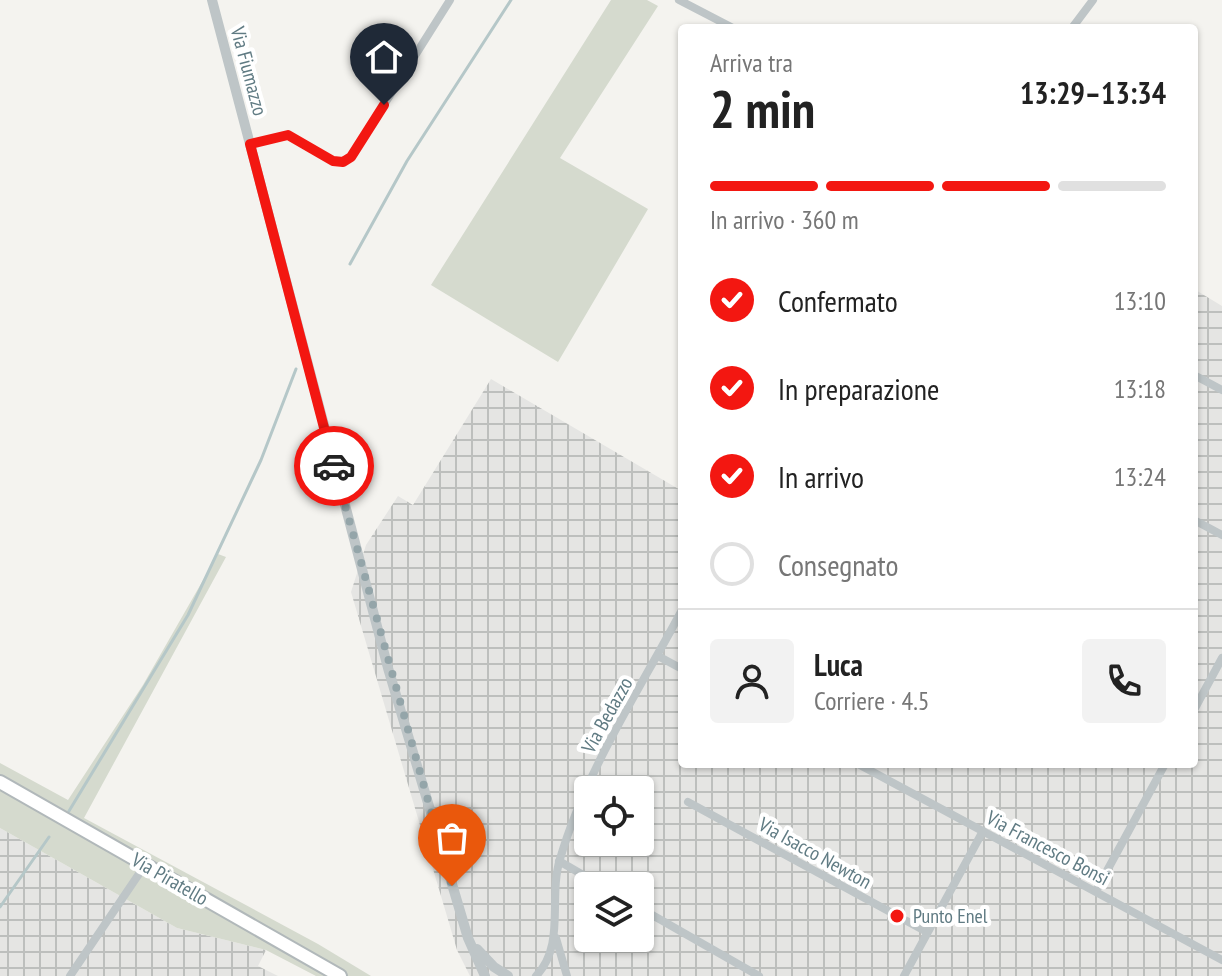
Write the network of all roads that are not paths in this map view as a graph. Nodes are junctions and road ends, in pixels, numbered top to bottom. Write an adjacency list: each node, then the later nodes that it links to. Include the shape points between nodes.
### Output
1 (212, 0): 7 (street, Via Fiumazzo)
2 (450, 0): 7 (street, via 351,157 333,161 288,135)
3 (679, 0): 5 (street)
4 (1093, 0): 6 (street)
5 (725, 24)
6 (1075, 24)
7 (250, 144): 29 (street, Via Fiumazzo, via 388,668)
8 (1198, 377): 9 (street)
9 (1222, 390)
10 (1198, 522): 11 (street)
11 (1222, 535)
12 (678, 618): 13 (street, Via Bedazzo)
13 (658, 656): 15 (street); 22 (street, Via Bedazzo, via 597,765)
14 (1222, 658): 16 (street)
15 (678, 667)
16 (1198, 703)
17 (865, 768): 21 (street, Via Francesco Bonsi)
18 (1163, 768): 25 (street)
19 (0, 782): 23 (main road, Via Piratello)
20 (688, 802): 28 (street, Via Isacco Newton)
21 (983, 831): 25 (street, Via Francesco Bonsi); 28 (street)
22 (559, 861): 24 (street); 27 (street, Via Bedazzo)
23 (145, 865): 31 (street); 32 (main road, Via Piratello)
24 (578, 872)
25 (1096, 891): 30 (street, Via Francesco Bonsi)
26 (654, 916): 37 (street)
27 (554, 932): 35 (street, Via Bedazzo, via 548,961); 36 (street, Via Bedazzo)
28 (927, 932): 38 (street)
29 (468, 938): 33 (street, Via Fiumazzo); 34 (street, Via Fiumazzo)
30 (1222, 960)
31 (70, 976)
32 (340, 976)
33 (485, 976)
34 (508, 976)
35 (536, 976)
36 (567, 976)
37 (759, 976)
38 (904, 976)

